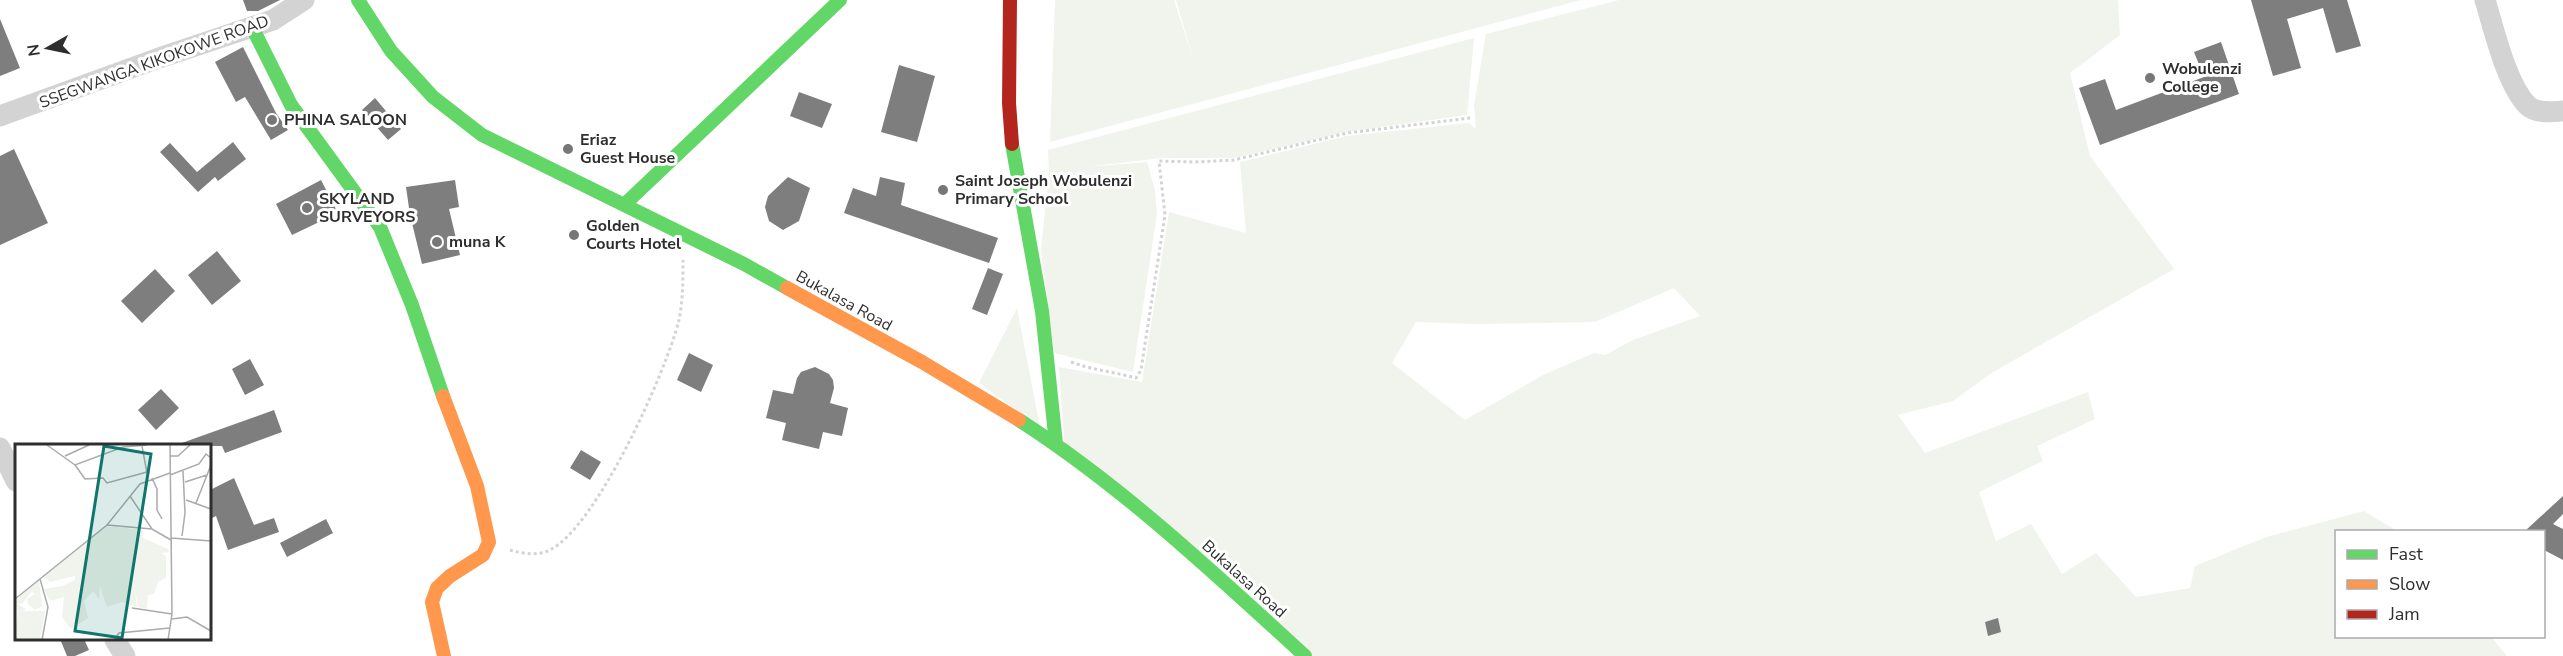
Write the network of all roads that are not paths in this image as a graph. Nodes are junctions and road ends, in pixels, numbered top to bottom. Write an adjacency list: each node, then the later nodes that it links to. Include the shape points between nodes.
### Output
1 (304, 0): 6 (street, SSEGWANGA KIKOKOWE ROAD, via 273,20)
2 (358, 0): 9 (street, Bukalasa Road, via 391,51 433,97 482,135)
3 (840, 0): 9 (street)
4 (1010, 0): 10 (street, via 1013,156 1042,311)
5 (2485, 0): 7 (street, via 2501,55 2528,106 2544,112)
6 (252, 27): 8 (street, SSEGWANGA KIKOKOWE ROAD); 15 (street, via 291,105 380,227 477,486 489,542 483,555 437,588 432,602)
7 (2563, 111)
8 (0, 116)
9 (625, 204): 10 (street, Bukalasa Road, via 922,362)
10 (1056, 444): 16 (street, Bukalasa Road, via 1182,545)
11 (0, 448): 12 (street)
12 (15, 479)
13 (116, 641): 14 (street)
14 (125, 656)
15 (444, 656)
16 (1305, 656)

